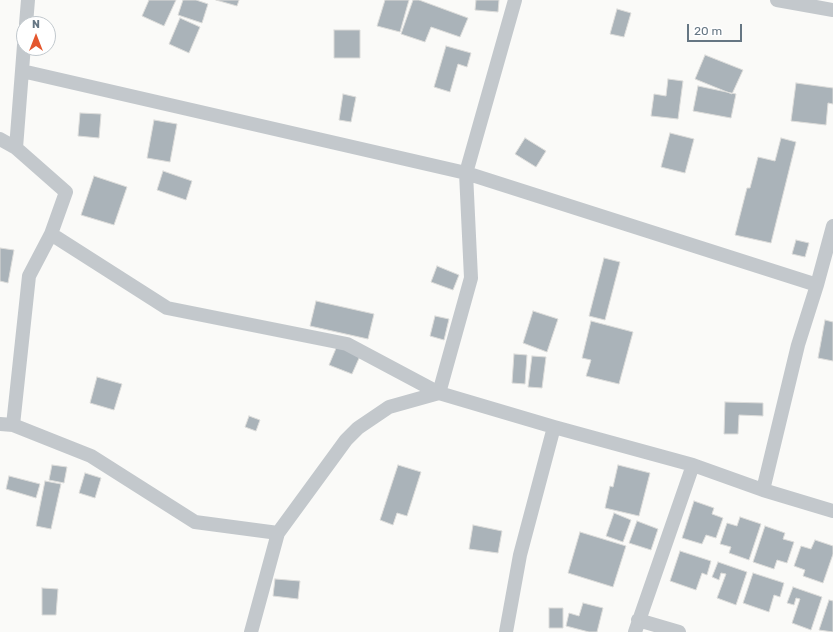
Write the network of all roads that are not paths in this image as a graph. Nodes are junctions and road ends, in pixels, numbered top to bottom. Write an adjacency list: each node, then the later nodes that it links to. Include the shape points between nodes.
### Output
1 (28, 0): 5 (street)
2 (515, 0): 10 (street)
3 (777, 0): 4 (street)
4 (833, 10)
5 (27, 16)
6 (23, 56): 7 (street)
7 (22, 71): 9 (street); 10 (street)
8 (0, 139): 9 (street)
9 (16, 148): 12 (street, via 66,192)
10 (466, 173): 13 (street); 14 (street, via 471,278)
11 (833, 226): 13 (street)
12 (51, 234): 14 (street, via 167,308 347,344); 15 (street, via 29,276)
13 (818, 285): 18 (street, via 798,345)
14 (439, 393): 16 (street); 20 (street, via 389,407 358,428 346,440)
15 (7, 425): 20 (street, via 91,456 195,522)
16 (554, 427): 17 (street); 23 (street, via 520,555)
17 (693, 465): 18 (street); 21 (street)
18 (763, 490): 19 (street)
19 (833, 511)
20 (278, 533): 22 (street)
21 (636, 626): 24 (street)
22 (251, 632)
23 (506, 632)
24 (679, 632)

